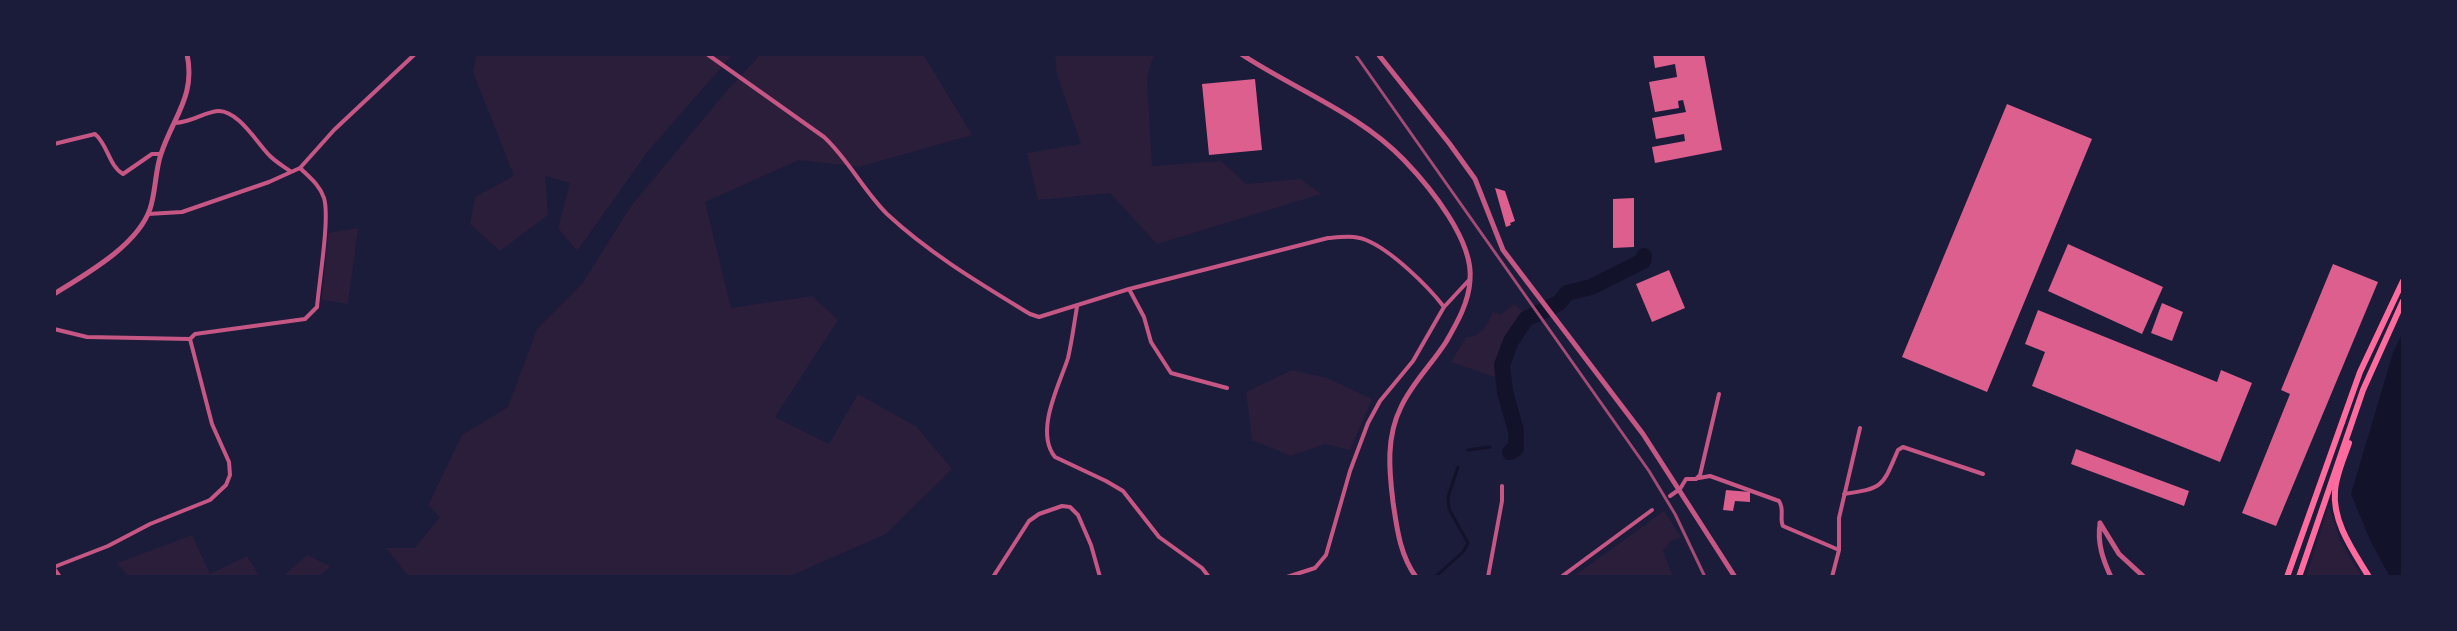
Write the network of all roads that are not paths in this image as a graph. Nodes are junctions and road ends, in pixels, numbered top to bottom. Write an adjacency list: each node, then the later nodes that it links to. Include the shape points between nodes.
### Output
1 (187, 54): 6 (street, via 190,82)
2 (415, 54): 9 (street)
3 (707, 54): 17 (street, via 824,137 885,211 960,271 1039,317)
4 (1241, 54): 12 (street, via 1368,129 1403,159 1458,233)
5 (1378, 54): 28 (street, via 1475,179 1503,250)
6 (175, 123): 8 (street); 10 (street, via 225,111)
7 (54, 144): 8 (street, via 95,134 123,174 152,154)
8 (161, 154): 11 (street)
9 (300, 168): 10 (street); 20 (street, via 324,199 317,307 305,319 195,334)
10 (290, 171): 11 (street, via 182,212)
11 (147, 214): 15 (street, via 118,250)
12 (1471, 278): 18 (street); 39 (street, via 1457,323 1401,406 1389,446 1403,556)
13 (2403, 281): 46 (highway, via 2360,372)
14 (1129, 289): 17 (street); 18 (street, via 1344,236 1375,245 1420,279); 21 (street, via 1151,342 1171,373)
15 (54, 294)
16 (2403, 301): 22 (highway)
17 (1077, 307): 37 (street, via 1052,399 1050,451 1123,491 1159,537)
18 (1444, 307): 38 (street, via 1368,423 1326,555 1308,572)
19 (54, 329): 20 (street, via 87,337)
20 (190, 339): 33 (street, via 212,424 229,462 226,485 210,500)
21 (1227, 388)
22 (2363, 390): 47 (highway); 48 (highway, via 2335,490 2343,531)
23 (1719, 394): 26 (street)
24 (1860, 428): 29 (street)
25 (1983, 474): 29 (street, via 1903,447 1885,482 1872,490)
26 (1699, 478): 28 (street, via 1686,479); 32 (street, via 1710,476 1779,501 1783,526)
27 (1502, 486): 40 (street)
28 (1680, 489): 30 (street); 42 (street)
29 (1844, 494): 32 (street)
30 (1670, 496)
31 (1652, 510): 41 (street)
32 (1839, 550): 43 (street)
33 (54, 567): 34 (street)
34 (60, 577)
35 (993, 577): 36 (street, via 1029,521 1062,506 1070,507 1084,528)
36 (1100, 577)
37 (1209, 577)
38 (1287, 577)
39 (1416, 577)
40 (1488, 577)
41 (1561, 577)
42 (1735, 577)
43 (1832, 577)
44 (2111, 577): 45 (street, via 2098,536 2100,523 2119,554)
45 (2144, 577)
46 (2287, 577)
47 (2299, 577)
48 (2369, 577)

